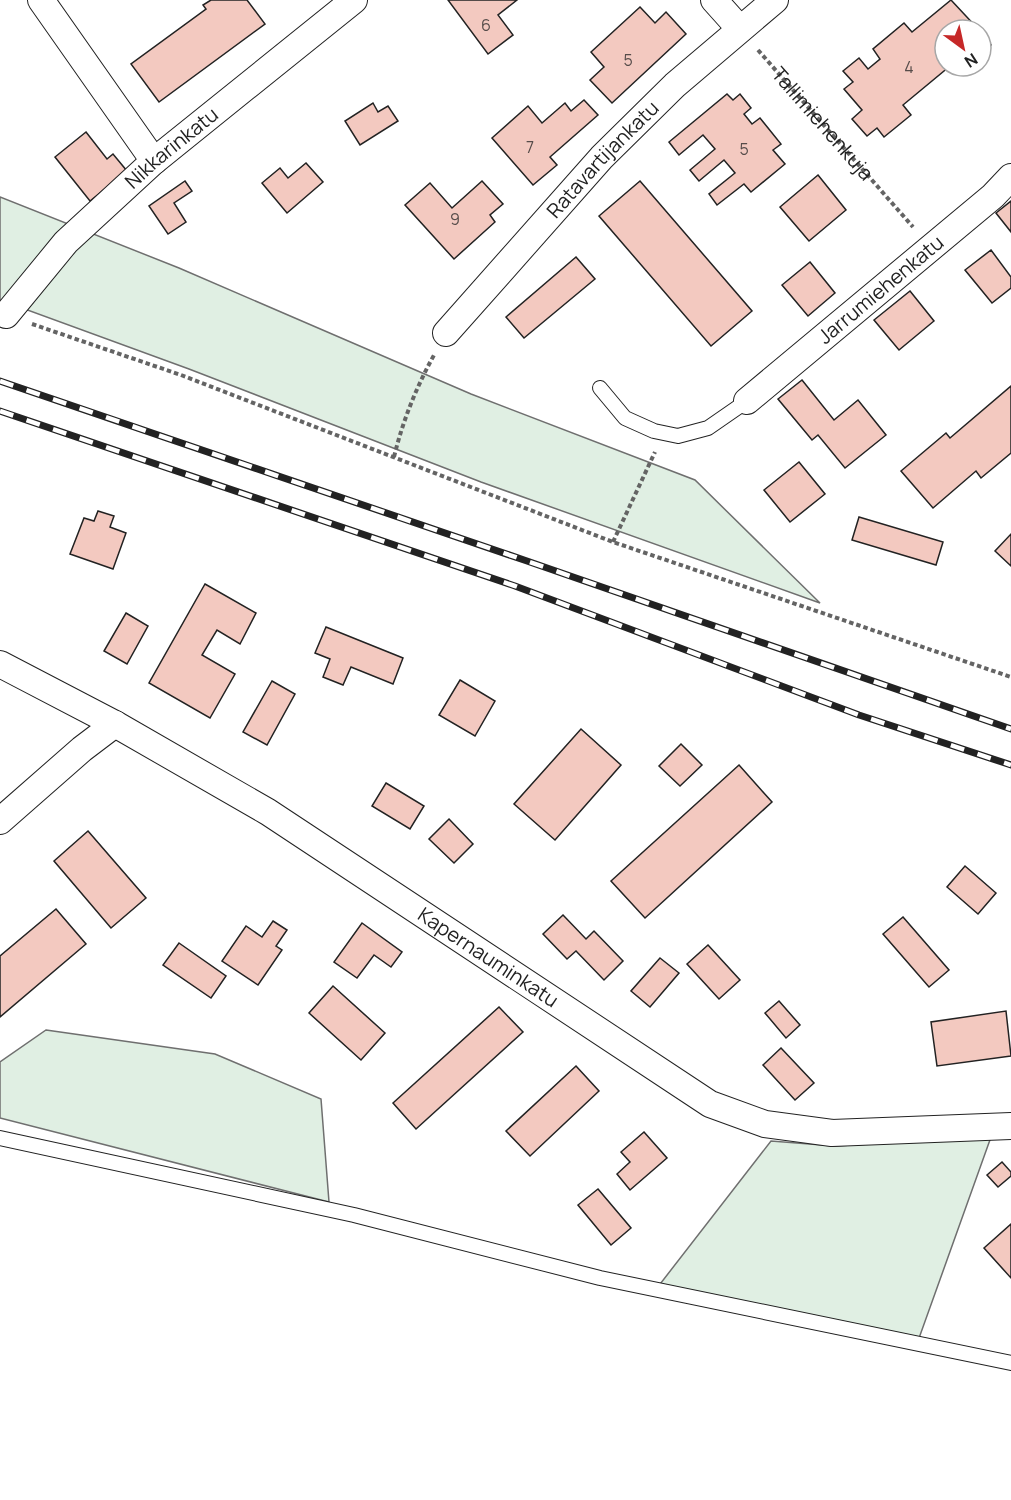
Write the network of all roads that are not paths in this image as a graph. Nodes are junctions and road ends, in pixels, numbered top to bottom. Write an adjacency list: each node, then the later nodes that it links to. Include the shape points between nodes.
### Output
1 (41, 0): 6 (street)
2 (354, 0): 6 (street, Nikkarinkatu)
3 (714, 0): 5 (street)
4 (775, 0): 5 (street, Ratavartijankatu)
5 (740, 29): 9 (street, Ratavartijankatu, via 602,157)
6 (154, 161): 8 (street, Nikkarinkatu, via 66,242)
7 (1011, 177): 11 (street, Jarrumiehenkatu)
8 (6, 315)
9 (446, 333)
10 (600, 388): 11 (lane, via 625,418 678,436 708,428)
11 (747, 401)
12 (0, 664): 13 (street, Kapernauminkatu)
13 (115, 724): 14 (street); 15 (street, Kapernauminkatu, via 268,812 710,1104 765,1124 832,1133)
14 (0, 821)
15 (1011, 1126)
16 (0, 1138): 17 (lane, via 354,1215 600,1278)
17 (1011, 1363)

